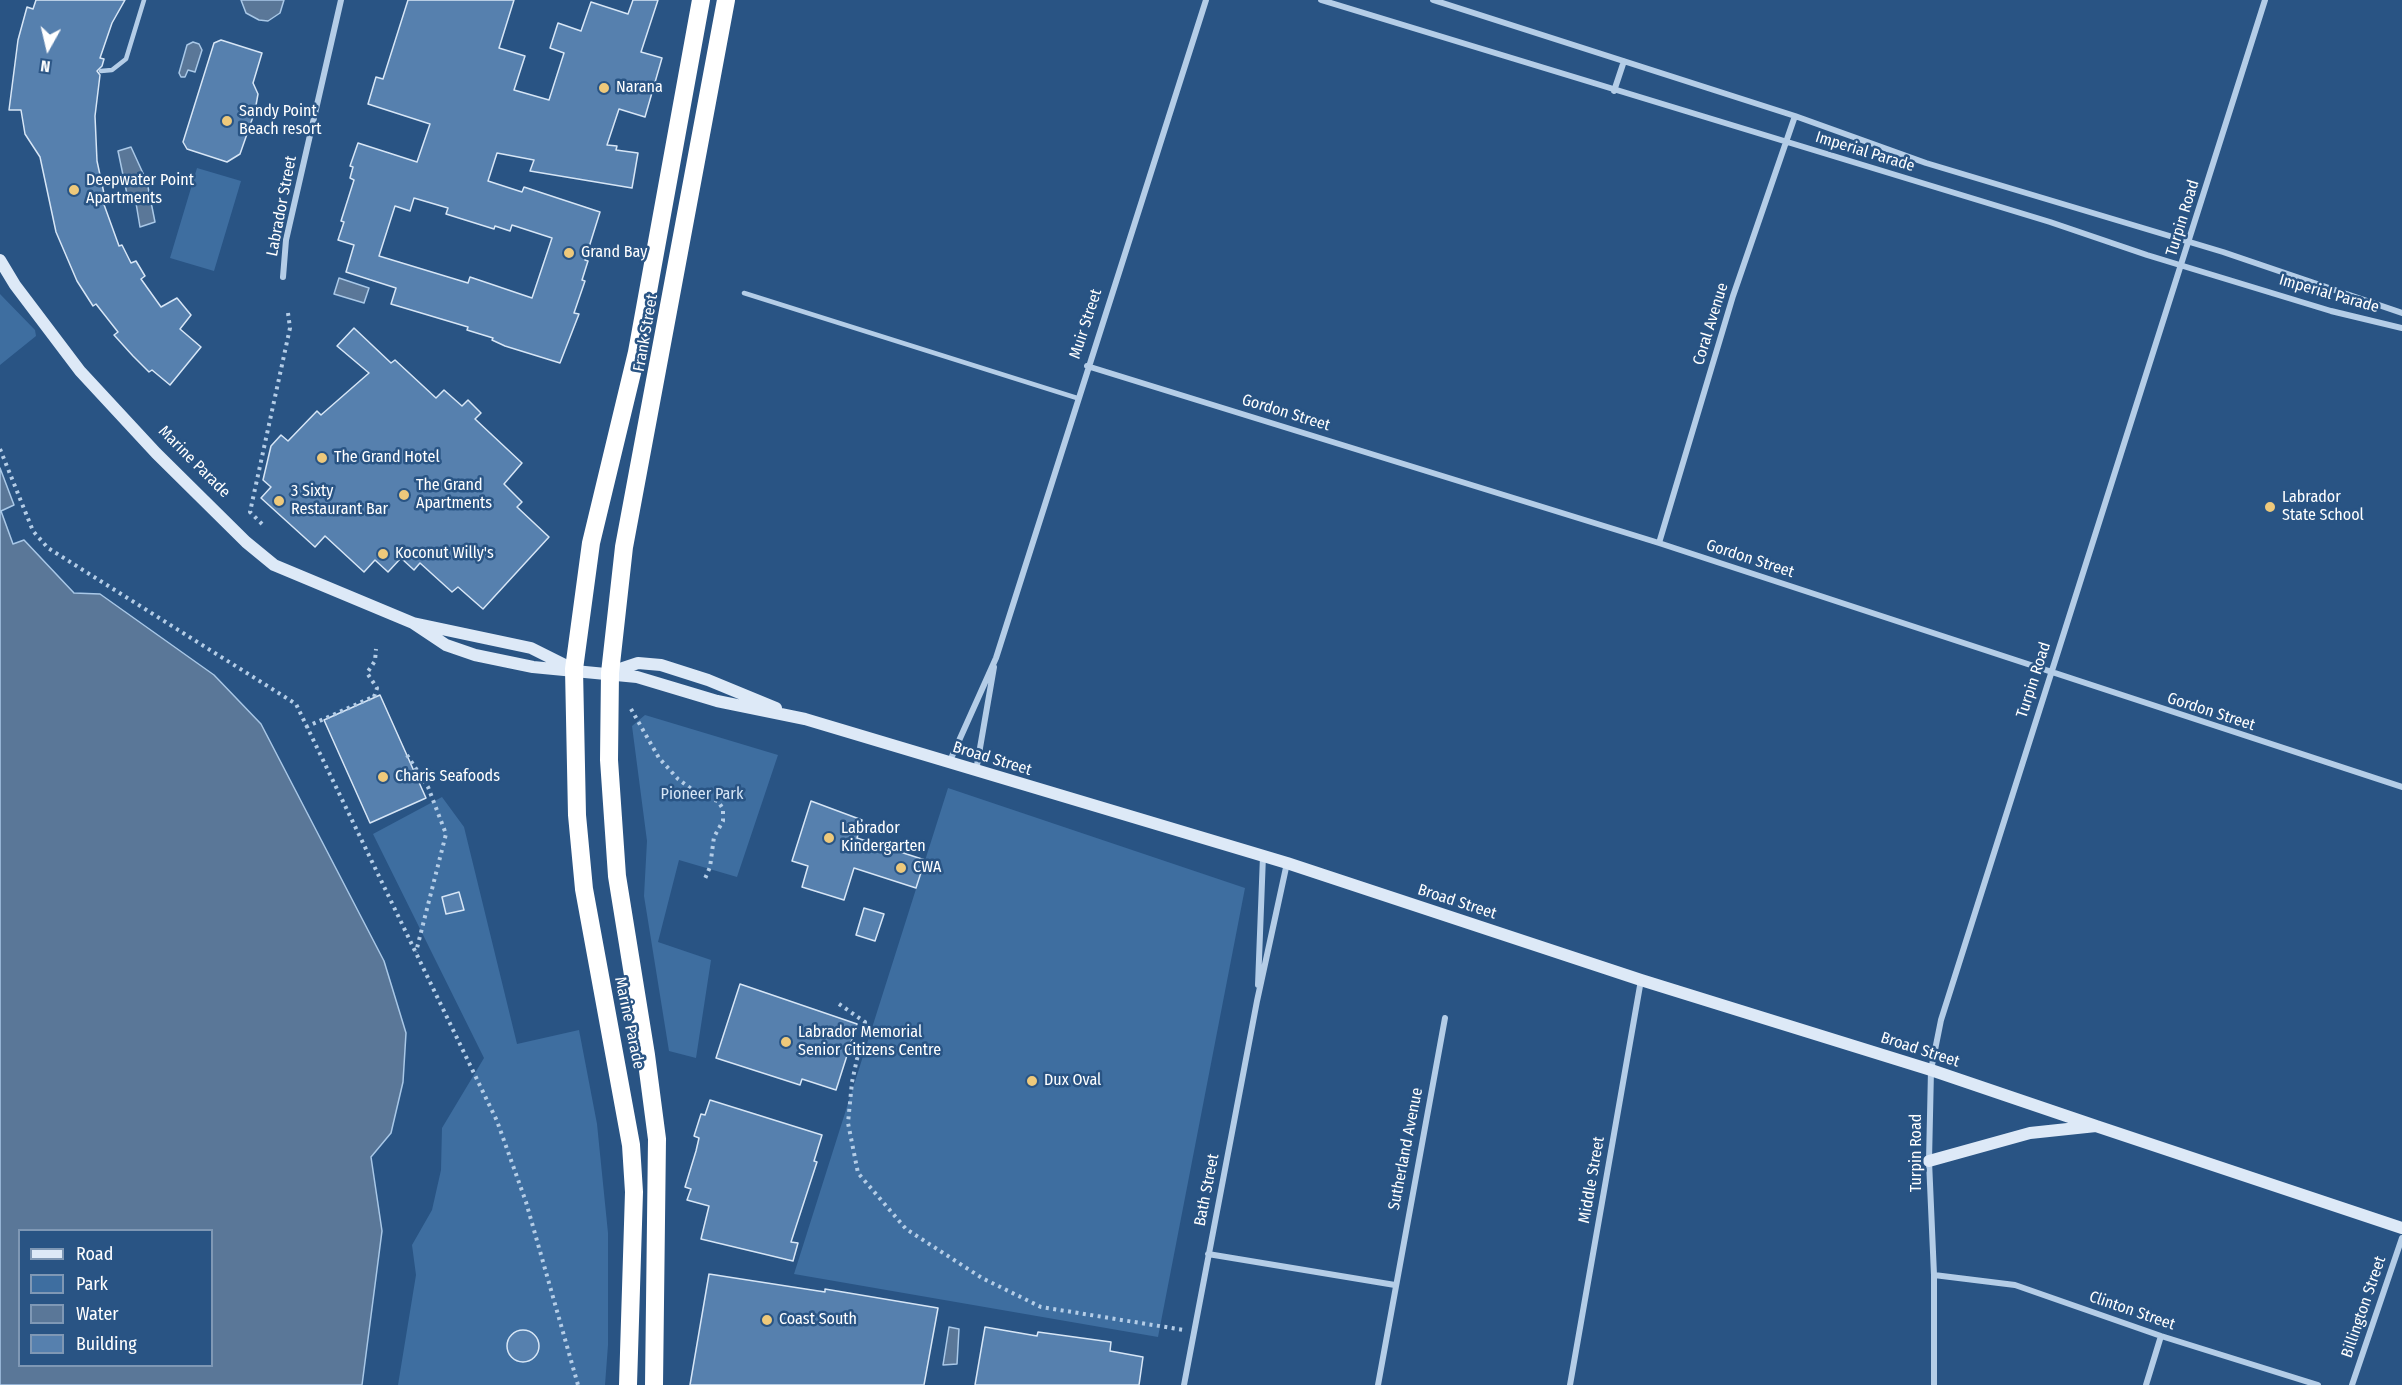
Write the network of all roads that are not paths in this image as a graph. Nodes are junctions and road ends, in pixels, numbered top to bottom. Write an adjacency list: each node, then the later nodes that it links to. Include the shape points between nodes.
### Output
1 (144, 0): 10 (lane, via 126,59 112,70)
2 (341, 0): 17 (street, Labrador Street, via 286,240)
3 (701, 0): 26 (highway, Frank Street, via 637,352 591,543)
4 (726, 0): 27 (highway, Frank Street, via 624,547)
5 (1206, 0): 21 (street, Muir Street)
6 (1321, 0): 11 (street, Imperial Parade)
7 (1433, 0): 9 (street, Imperial Parade)
8 (2265, 0): 14 (street, Turpin Road)
9 (1624, 61): 11 (street); 12 (street, Imperial Parade)
10 (101, 71)
11 (1614, 91): 13 (street, Imperial Parade)
12 (1795, 116): 13 (street, Coral Avenue); 14 (street, Imperial Parade, via 1926,163)
13 (1786, 142): 16 (street, Imperial Parade); 23 (street, Coral Avenue, via 1733,296)
14 (2189, 242): 16 (street, Turpin Road); 19 (street, Imperial Parade)
15 (0, 260): 24 (street, Marine Parade, via 80,371 246,542 289,574)
16 (2182, 265): 20 (street, Imperial Parade, via 2331,311); 28 (street, Turpin Road)
17 (282, 277)
18 (744, 293): 22 (lane)
19 (2402, 313)
20 (2402, 328)
21 (1087, 366): 22 (street, Muir Street); 23 (street, Gordon Street)
22 (1077, 398): 25 (street, Muir Street)
23 (1659, 543): 28 (street, Gordon Street)
24 (413, 622): 26 (street, Marine Parade, via 531,648); 26 (street, Marine Parade, via 446,645 475,655 533,667)
25 (996, 658): 30 (street, Muir Street); 31 (street, Muir Street)
26 (574, 669): 27 (street, Broad Street); 47 (highway, Marine Parade, via 577,815 584,889 631,1145 634,1192)
27 (610, 673): 29 (street, Broad Street); 29 (street, Broad Street, via 638,663 662,665); 48 (highway, Marine Parade, via 609,760 616,876 657,1139)
28 (2050, 673): 32 (street, Gordon Street); 38 (street, Turpin Road, via 1954,974)
29 (805, 719): 30 (street, Broad Street)
30 (949, 763): 31 (street, Broad Street)
31 (976, 771): 33 (street, Broad Street)
32 (2402, 787)
33 (1263, 856): 34 (street, Broad Street); 36 (street, Bath Street)
34 (1287, 863): 35 (street, Broad Street); 36 (street, Bath Street)
35 (1641, 980): 38 (street, Broad Street); 51 (street, Middle Street)
36 (1257, 1001): 43 (street, Bath Street)
37 (1445, 1018): 45 (street, Sutherland Avenue)
38 (1931, 1070): 39 (street, Broad Street); 40 (street, Turpin Road)
39 (2096, 1126): 40 (street, Broad Street, via 2030,1133); 41 (street, Broad Street)
40 (1929, 1161): 44 (street, Turpin Road)
41 (2402, 1228)
42 (2402, 1238): 55 (street, Billington Street)
43 (1208, 1254): 45 (street); 49 (street, Bath Street)
44 (1934, 1275): 46 (street, Clinton Street, via 2015,1285); 52 (street, Turpin Road)
45 (1395, 1285): 50 (street, Sutherland Avenue)
46 (2161, 1336): 53 (street); 54 (street, Clinton Street)
47 (628, 1385)
48 (654, 1385)
49 (1184, 1385)
50 (1378, 1385)
51 (1570, 1385)
52 (1934, 1385)
53 (2146, 1385)
54 (2318, 1385)
55 (2352, 1385)

